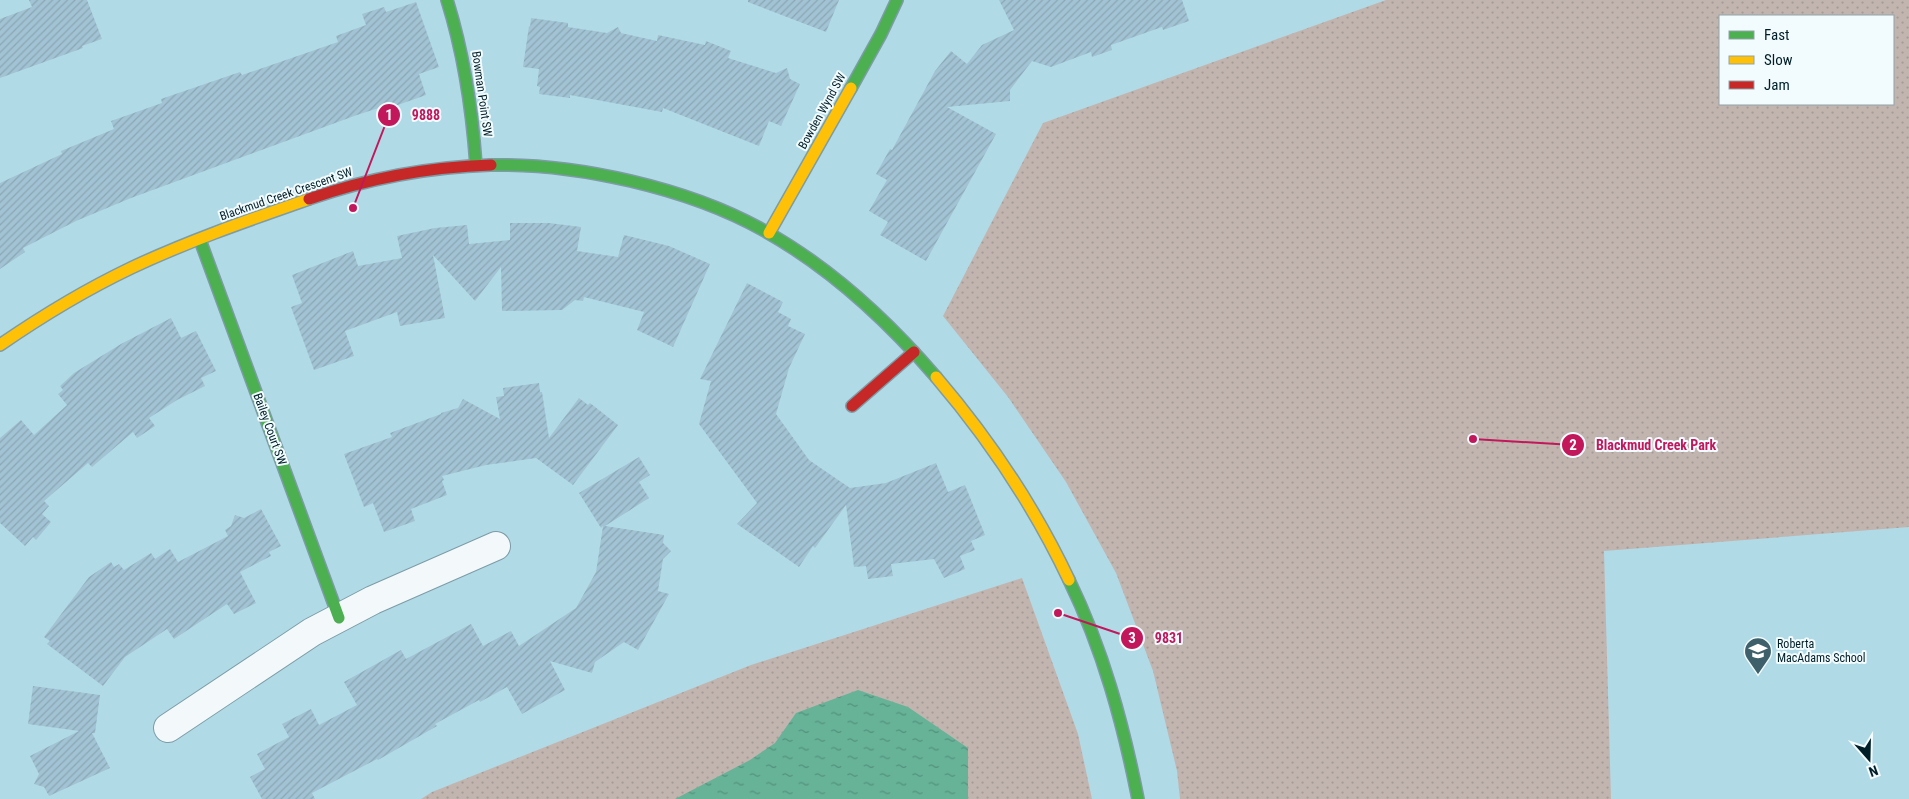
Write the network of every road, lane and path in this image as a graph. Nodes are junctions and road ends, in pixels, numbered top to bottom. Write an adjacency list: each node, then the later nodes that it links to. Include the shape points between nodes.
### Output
1 (447, 0): 3 (street, Bowman Point SW, via 468,78)
2 (896, 0): 4 (street, Bowden Wynd SW, via 881,34)
3 (476, 164): 4 (street, Blackmud Creek Crescent SW, via 543,167 616,178 701,203); 5 (street, Blackmud Creek Crescent SW, via 419,170 343,187)
4 (769, 233): 7 (street, Blackmud Creek Crescent SW, via 860,300)
5 (200, 240): 6 (street, Blackmud Creek Crescent SW, via 134,266 84,291); 10 (street, Bailey Court SW)
6 (0, 345)
7 (914, 352): 8 (street); 12 (street, Blackmud Creek Crescent SW, via 955,399 1004,464 1027,499 1068,576 1118,705)
8 (852, 406)
9 (496, 546): 10 (street)
10 (339, 618): 11 (street, via 312,632)
11 (168, 728)
12 (1138, 799)

